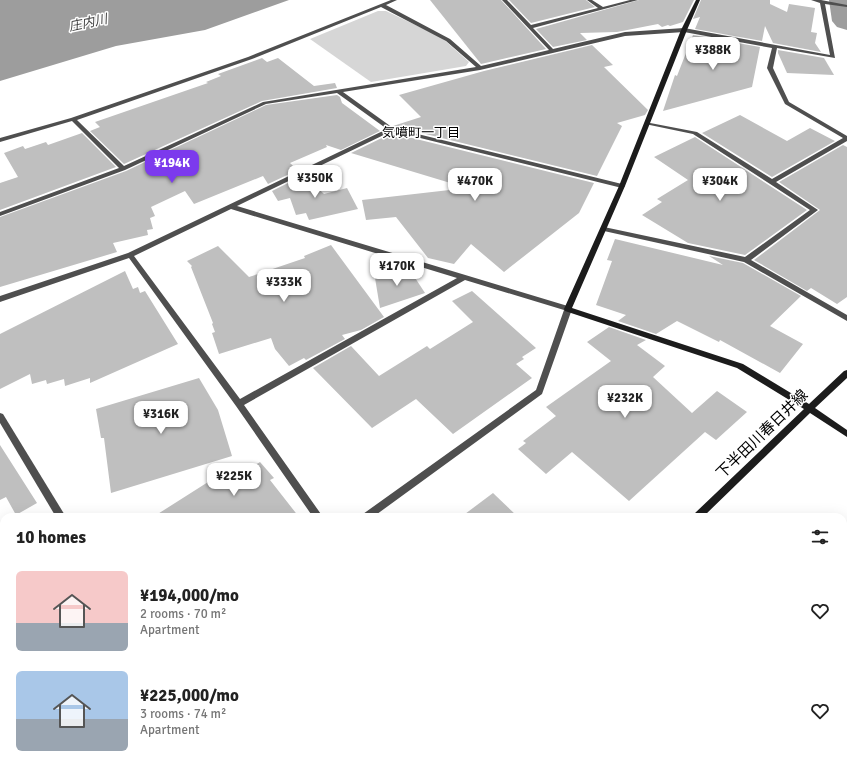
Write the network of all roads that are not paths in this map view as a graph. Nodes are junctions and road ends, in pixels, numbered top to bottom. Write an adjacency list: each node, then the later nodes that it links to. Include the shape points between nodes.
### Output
1 (395, 0): 8 (street)
2 (504, 0): 11 (street)
3 (589, 0): 10 (street)
4 (636, 0): 10 (street)
5 (698, 0): 12 (street)
6 (813, 0): 7 (street)
7 (823, 2): 9 (street); 13 (street, via 833,57)
8 (381, 5): 15 (street, via 448,40); 17 (street, via 250,58)
9 (847, 6)
10 (601, 8): 11 (street)
11 (530, 27): 14 (street)
12 (684, 30): 13 (street); 14 (street, via 625,34); 18 (street)
13 (776, 47): 20 (street, via 770,68 787,103)
14 (552, 51): 15 (street)
15 (480, 68): 16 (street)
16 (338, 91): 19 (street); 22 (street, via 265,103)
17 (73, 118): 21 (street); 22 (street)
18 (647, 122): 23 (street, via 695,133); 24 (street)
19 (391, 129): 24 (street); 25 (street)
20 (847, 138): 23 (street)
21 (0, 140)
22 (123, 170): 26 (street)
23 (772, 182): 29 (street, via 815,210)
24 (622, 186): 27 (street)
25 (232, 207): 28 (street); 30 (street)
26 (0, 214)
27 (604, 229): 29 (street); 32 (street)
28 (130, 255): 31 (street); 35 (street)
29 (746, 260): 33 (street)
30 (463, 278): 32 (street); 35 (street)
31 (0, 299)
32 (568, 309): 36 (street, via 740,366); 41 (street, via 539,392)
33 (847, 318)
34 (847, 373): 36 (street, 下半田川春日井線)
35 (239, 404): 40 (street)
36 (810, 409): 38 (street); 42 (street, 下半田川春日井線)
37 (0, 416): 39 (street)
38 (847, 434)
39 (59, 513)
40 (315, 513)
41 (372, 513)
42 (701, 513)

